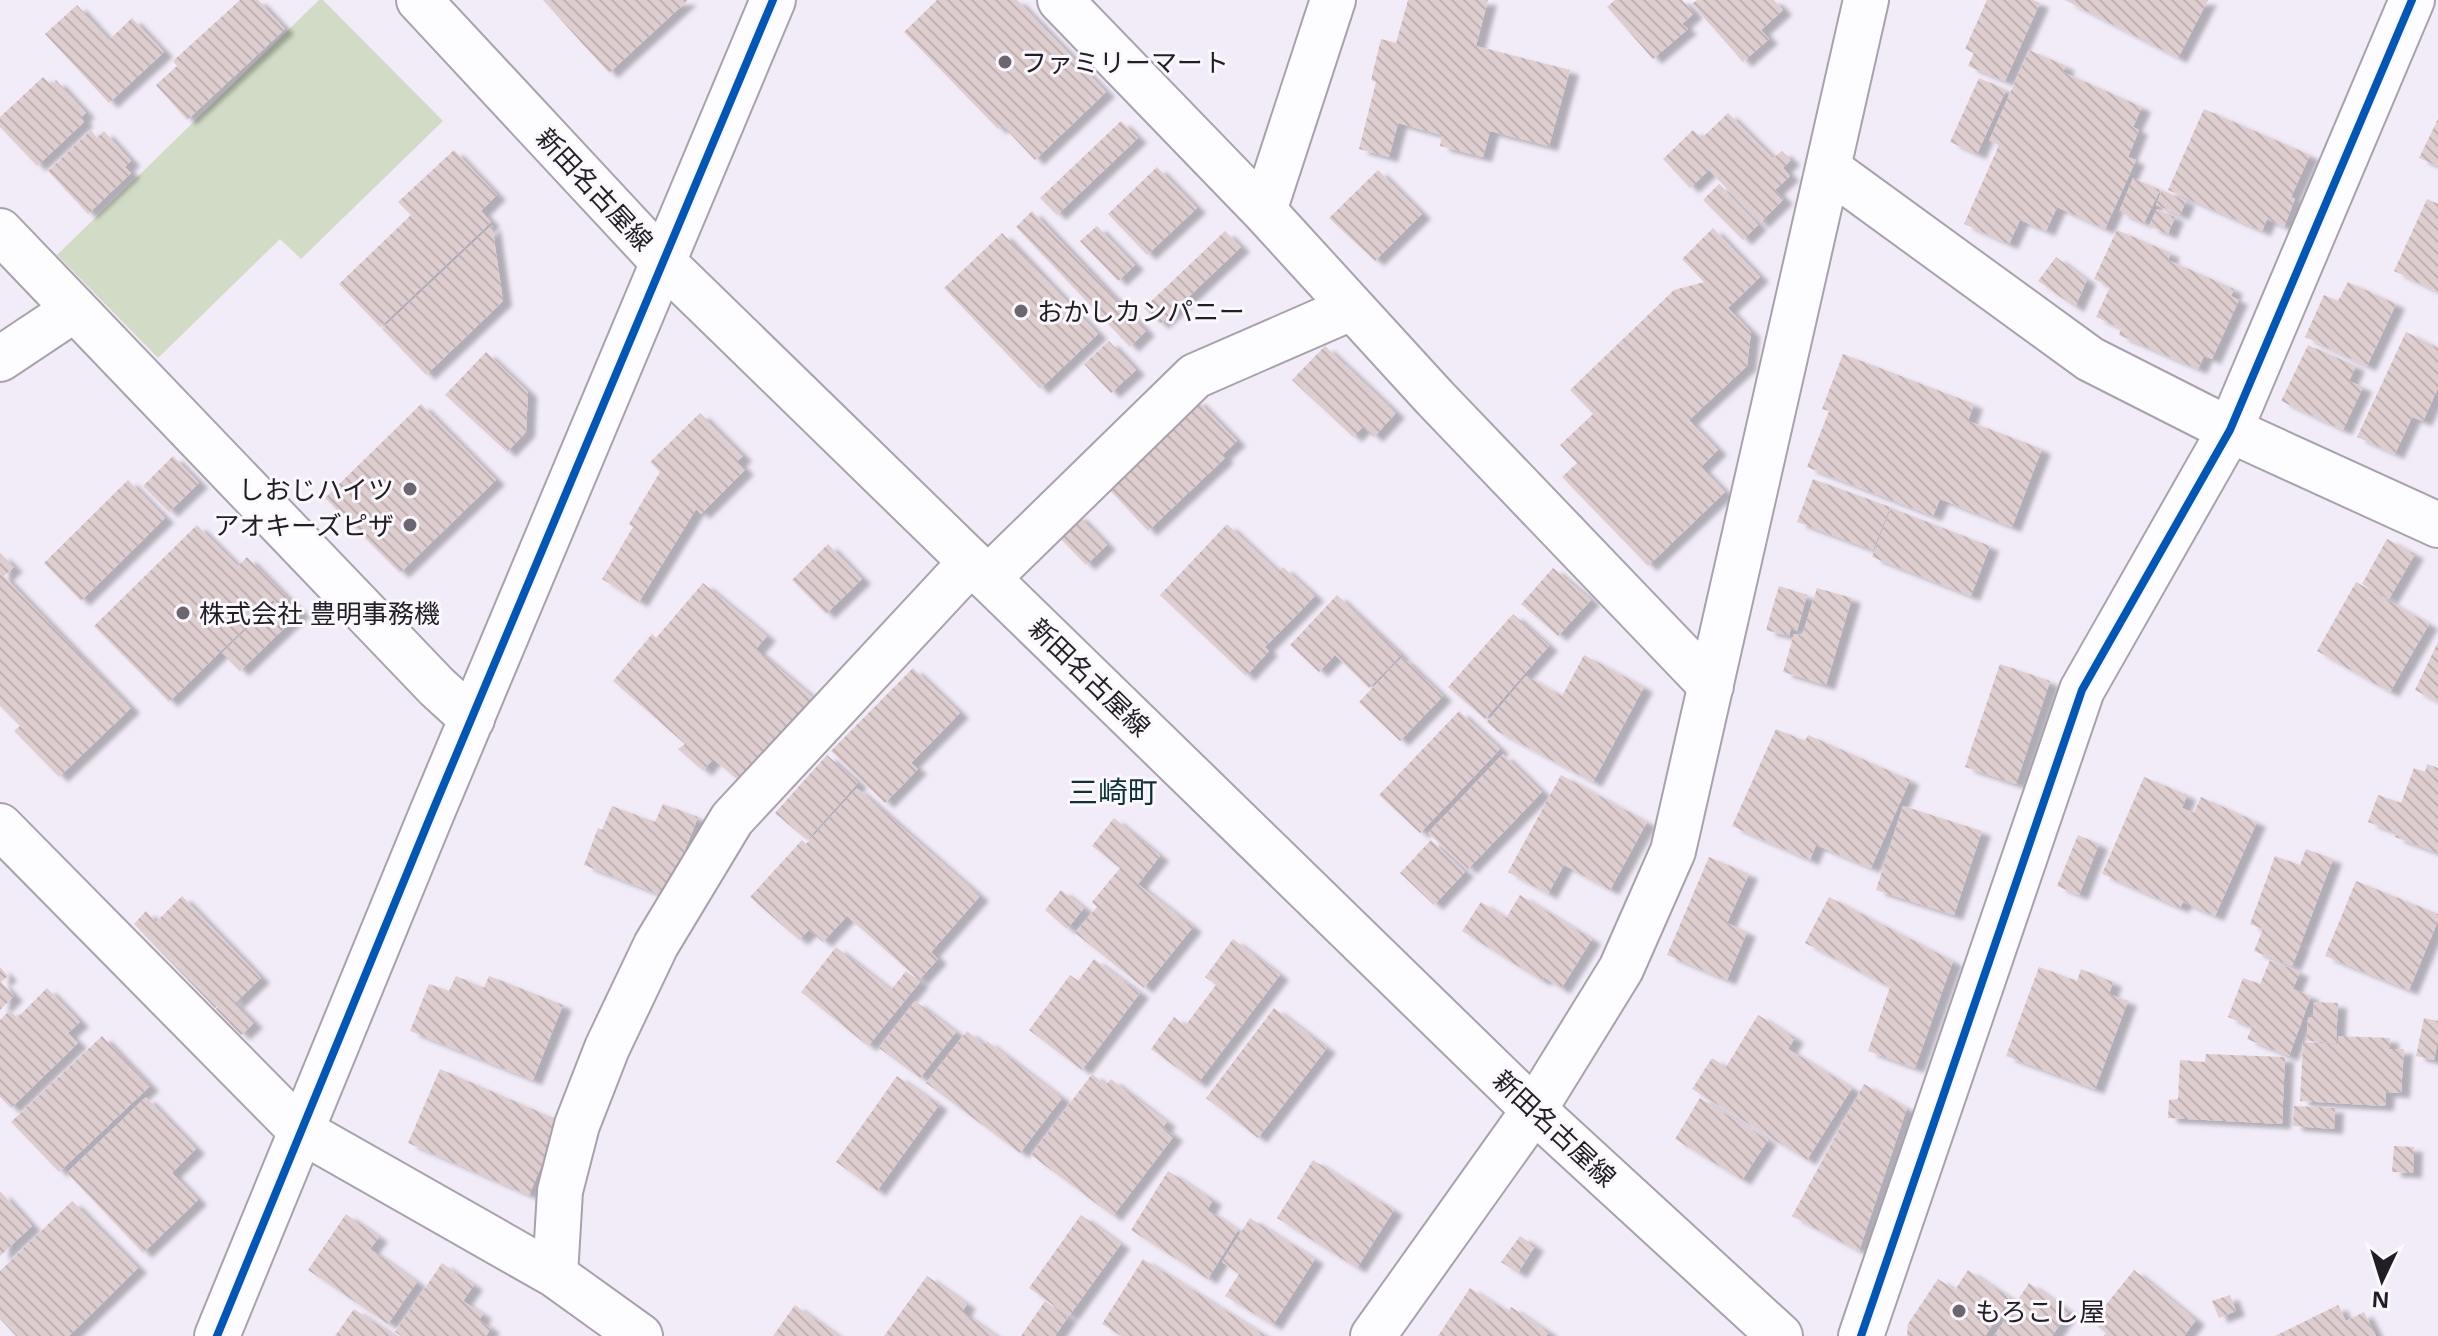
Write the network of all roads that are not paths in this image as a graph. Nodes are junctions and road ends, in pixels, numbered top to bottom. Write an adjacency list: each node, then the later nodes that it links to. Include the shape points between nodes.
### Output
1 (419, 0): 10 (street, 新田名古屋線)
2 (773, 0): 10 (street)
3 (1060, 0): 8 (street)
4 (1333, 0): 8 (street)
5 (1866, 0): 7 (street)
6 (2412, 0): 14 (street)
7 (1829, 169): 14 (street, via 2090,359); 17 (street)
8 (1264, 211): 11 (street)
9 (0, 231): 12 (street)
10 (662, 261): 16 (street, 新田名古屋線); 18 (street)
11 (1351, 308): 16 (street, via 1195,376); 17 (street)
12 (75, 309): 13 (street); 18 (street)
13 (0, 359)
14 (2230, 430): 15 (street); 27 (street, via 2082,690)
15 (2438, 525)
16 (980, 570): 20 (street, 新田名古屋線); 22 (street, via 732,819 656,945 577,1125 560,1191)
17 (1711, 686): 20 (street, via 1673,851 1621,969)
18 (472, 719): 21 (street)
19 (0, 826): 21 (street)
20 (1534, 1110): 25 (street); 26 (street, 新田名古屋線)
21 (300, 1130): 22 (street); 23 (street)
22 (555, 1275): 24 (street)
23 (217, 1336)
24 (640, 1336)
25 (1373, 1336)
26 (1780, 1336)
27 (1861, 1336)

